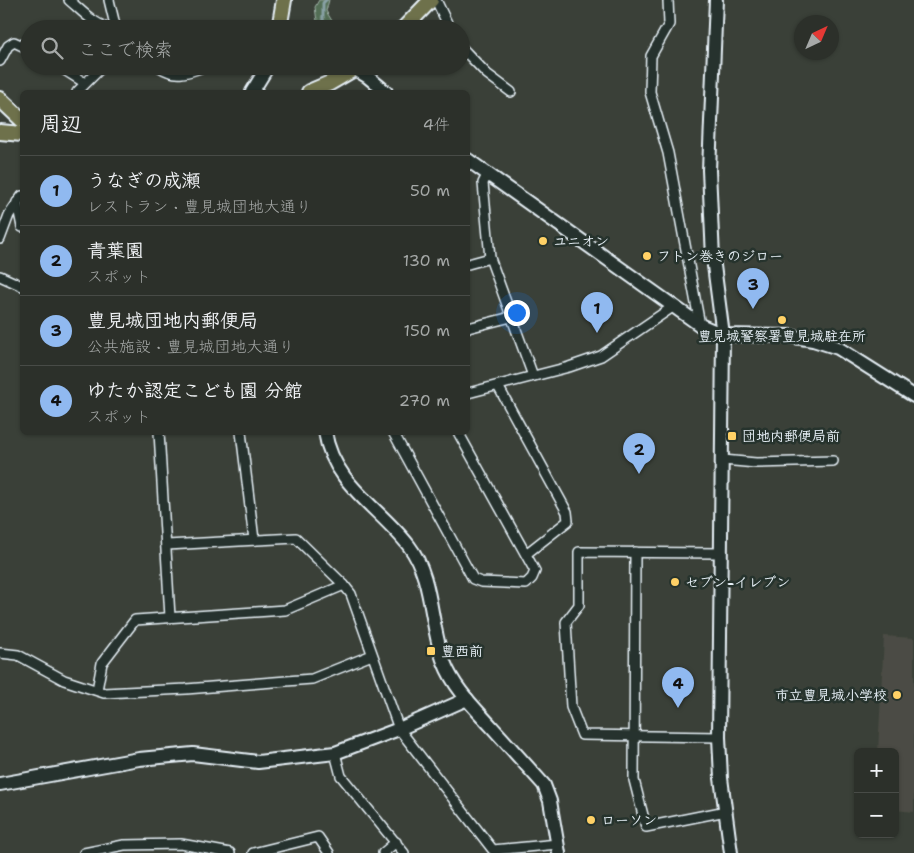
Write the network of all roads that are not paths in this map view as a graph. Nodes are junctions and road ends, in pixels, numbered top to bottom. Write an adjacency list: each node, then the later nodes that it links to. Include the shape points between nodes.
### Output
1 (69, 0): 8 (street)
2 (109, 0): 9 (street)
3 (284, 0): 10 (main road)
4 (431, 0): 11 (main road)
5 (436, 0): 12 (street)
6 (668, 0): 41 (street, via 670,24 651,56 650,92 668,153)
7 (716, 0): 43 (street, via 709,170 713,258)
8 (93, 20)
9 (112, 20)
10 (281, 20)
11 (412, 20)
12 (446, 20)
13 (20, 45): 15 (street, via 14,42 8,46)
14 (470, 56): 26 (street)
15 (0, 61)
16 (72, 75): 21 (street)
17 (93, 75): 21 (street)
18 (262, 75): 24 (street)
19 (346, 75): 22 (main road)
20 (365, 75): 25 (street)
21 (85, 83): 23 (street)
22 (332, 88)
23 (79, 90)
24 (253, 90)
25 (384, 90)
26 (511, 92)
27 (0, 99): 28 (main road)
28 (20, 118)
29 (0, 132): 30 (main road)
30 (20, 134)
31 (470, 162): 32 (street)
32 (487, 175): 35 (street, via 484,183); 39 (street)
33 (20, 199): 34 (street, via 9,215)
34 (0, 239)
35 (490, 258): 36 (street); 40 (street)
36 (470, 263)
37 (0, 276): 38 (street)
38 (20, 285)
39 (674, 306): 41 (street); 44 (street, via 601,356)
40 (511, 317): 42 (street); 44 (street)
41 (700, 325): 43 (street)
42 (470, 327)
43 (723, 335): 47 (street, via 789,336 813,340 838,348); 53 (street)
44 (533, 376): 45 (street)
45 (498, 386): 46 (street); 59 (street, via 567,512 568,521)
46 (470, 393)
47 (914, 396)
48 (159, 435): 56 (street)
49 (241, 435): 55 (street)
50 (326, 435): 65 (street, via 332,458 342,476 410,547 426,587 443,661 455,686)
51 (396, 435): 59 (street, via 473,579 526,584 535,571)
52 (460, 435): 59 (street)
53 (722, 460): 54 (street, via 756,463); 58 (street)
54 (833, 461)
55 (254, 540): 56 (street); 60 (street, via 296,538)
56 (167, 545): 61 (street)
57 (635, 552): 58 (street); 67 (street); 67 (street, via 579,552 579,605 566,622 571,707 582,735)
58 (720, 553): 68 (street)
59 (526, 554)
60 (344, 585): 61 (street, via 284,610); 63 (street, via 351,594)
61 (170, 617): 64 (street, via 135,620 102,663)
62 (0, 653): 64 (street, via 18,655 64,680)
63 (372, 655): 64 (street, via 312,679 186,689 104,693); 66 (street)
64 (97, 690)
65 (467, 699): 66 (street); 74 (street, via 544,785)
66 (399, 730): 69 (street); 74 (street, via 493,850)
67 (635, 736): 68 (street); 71 (street, via 634,780 646,827)
68 (719, 737): 71 (street)
69 (335, 753): 70 (street, via 258,762 193,754 138,759); 72 (street, via 341,776)
70 (0, 784)
71 (726, 811): 82 (street)
72 (396, 842): 80 (street); 81 (street)
73 (124, 845): 75 (street); 76 (street); 77 (street, via 182,844)
74 (558, 849)
75 (84, 853)
76 (131, 853)
77 (230, 853)
78 (253, 853): 79 (street, via 318,837)
79 (329, 853)
80 (383, 853)
81 (404, 853)
82 (731, 853)

